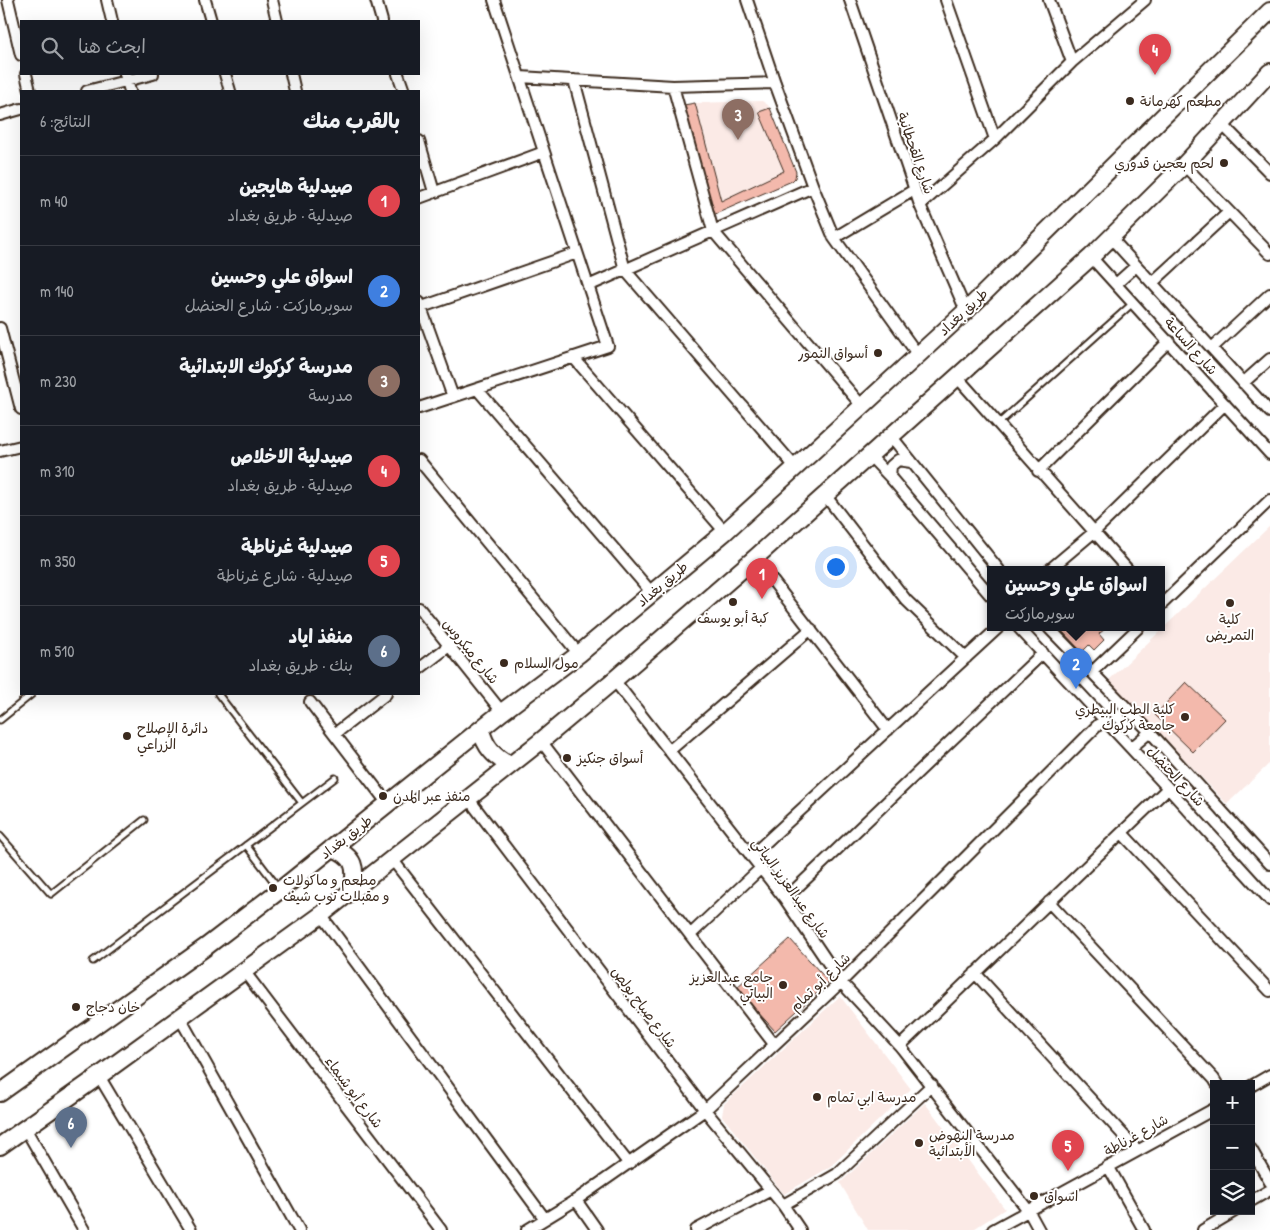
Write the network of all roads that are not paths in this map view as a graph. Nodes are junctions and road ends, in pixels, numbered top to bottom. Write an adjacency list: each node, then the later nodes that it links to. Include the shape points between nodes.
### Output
1 (8, 0): 17 (street)
2 (107, 0): 13 (street)
3 (206, 0): 14 (street)
4 (272, 0): 15 (street)
5 (376, 0): 16 (street)
6 (494, 0): 25 (street)
7 (747, 0): 28 (street)
8 (850, 0): 45 (street, شارع القحطانية)
9 (946, 0): 39 (street)
10 (1049, 0): 18 (street)
11 (1145, 0): 18 (street)
12 (1270, 10): 65 (main road, طريق بغداد)
13 (112, 20)
14 (211, 20)
15 (277, 20)
16 (382, 20)
17 (20, 51)
18 (1072, 62): 39 (street)
19 (1270, 72): 38 (main road)
20 (26, 75): 30 (street)
21 (143, 75): 26 (street)
22 (225, 75): 33 (street)
23 (291, 75): 34 (street)
24 (398, 75): 35 (street)
25 (520, 76): 27 (street); 41 (street)
26 (126, 77): 31 (street); 32 (street)
27 (574, 80): 29 (street); 57 (street)
28 (775, 83): 29 (street); 44 (street)
29 (674, 86): 50 (street)
30 (30, 90)
31 (90, 90)
32 (130, 90)
33 (230, 90)
34 (295, 90)
35 (404, 90)
36 (20, 109): 37 (street)
37 (0, 115)
38 (1222, 124): 42 (main road); 43 (street)
39 (995, 139): 48 (street)
40 (420, 144): 46 (street)
41 (544, 152): 46 (street); 53 (street)
42 (1184, 165): 49 (street); 52 (main road)
43 (1270, 174)
44 (813, 187): 50 (street); 51 (street)
45 (914, 190): 48 (street, شارع القحطانية); 51 (street)
46 (434, 192): 47 (street)
47 (420, 198)
48 (920, 205): 65 (street, شارع القحطانية)
49 (1229, 212): 54 (street); 58 (street)
50 (713, 231): 57 (street); 78 (street)
51 (834, 238): 69 (street)
52 (1111, 238): 55 (main road); 56 (street, شارع الساعة)
53 (578, 253): 60 (street); 63 (street)
54 (1270, 254)
55 (1091, 257): 59 (street, شارع الساعة); 72 (main road)
56 (1136, 266): 58 (street, شارع الساعة); 59 (street)
57 (625, 270): 60 (street); 89 (street)
58 (1152, 283): 68 (street, شارع الساعة)
59 (1116, 284): 62 (street, شارع الساعة)
60 (588, 286): 70 (street, via 608,346)
61 (1270, 294): 68 (street)
62 (1134, 303): 67 (street, شارع الساعة); 81 (lane)
63 (420, 306)
64 (420, 309): 75 (street)
65 (966, 311): 69 (main road, طريق بغداد)
66 (0, 328): 77 (street)
67 (1169, 341): 76 (street, شارع الساعة); 90 (street)
68 (1212, 348): 73 (street, شارع الساعة)
69 (918, 355): 78 (main road, طريق بغداد)
70 (573, 357): 74 (street); 94 (street)
71 (1270, 359): 73 (street)
72 (957, 377): 81 (street); 82 (main road)
73 (1243, 382): 80 (street, شارع الساعة)
74 (477, 389): 75 (street); 101 (street)
75 (453, 397): 79 (street)
76 (1225, 404): 85 (street, شارع الساعة); 95 (street)
77 (20, 406)
78 (862, 406): 89 (main road, طريق بغداد)
79 (420, 408)
80 (1270, 412)
81 (998, 424): 90 (street)
82 (891, 436): 86 (main road); 88 (street)
83 (20, 446): 84 (street)
84 (0, 451)
85 (1270, 454)
86 (870, 456): 91 (street); 92 (main road)
87 (420, 461): 111 (street)
88 (911, 462): 91 (street, via 898,460 891,466); 97 (street)
89 (796, 468): 94 (main road, طريق بغداد)
90 (1038, 471): 95 (street)
91 (890, 477): 100 (street)
92 (825, 495): 96 (main road); 112 (street, via 906,600)
93 (1270, 500): 102 (street)
94 (725, 532): 101 (main road, طريق بغداد)
95 (1094, 532): 98 (street); 99 (street)
96 (755, 558): 104 (street); 115 (main road)
97 (996, 566)
98 (1054, 566)
99 (1124, 566)
100 (987, 591)
101 (652, 593): 111 (main road, طريق بغداد)
102 (1165, 601)
103 (420, 609): 109 (street, شارع ميكروس)
104 (811, 629): 124 (street); 129 (street)
105 (995, 631): 112 (street)
106 (1022, 631): 110 (street, شارع الحنضل)
107 (1052, 631): 114 (street, شارع الحنضل)
108 (1135, 631): 114 (street)
109 (449, 646): 113 (street); 120 (street, شارع ميكروس)
110 (1043, 653): 121 (street, شارع الحنضل); 147 (street)
111 (579, 654): 120 (main road, طريق بغداد)
112 (966, 658): 124 (street)
113 (420, 668)
114 (1092, 672): 125 (street, شارع الحنضل)
115 (614, 680): 127 (main road); 129 (street, شارع عبدالعزيز البياتي)
116 (31, 695): 122 (lane)
117 (219, 695): 134 (lane)
118 (385, 695): 126 (street)
119 (310, 702): 126 (street)
120 (502, 712): 123 (main road, طريق بغداد)
121 (1104, 719): 128 (street, شارع الحنضل); 155 (street, شارع أبو تمام)
122 (0, 720)
123 (481, 730): 130 (main road, via 494,755); 135 (main road, طريق بغداد)
124 (888, 730): 141 (street)
125 (1150, 732): 128 (street); 143 (street, شارع الحنضل)
126 (336, 733): 135 (street)
127 (541, 741): 130 (main road); 151 (street)
128 (1131, 748): 132 (street, شارع الحنضل)
129 (669, 751): 141 (street, شارع عبدالعزيز البياتي)
130 (510, 765): 133 (main road)
131 (336, 778): 134 (lane)
132 (1168, 788): 137 (street); 148 (street, شارع الحنضل)
133 (468, 798): 142 (main road); 166 (street, شارع صباح بولص)
134 (302, 803): 139 (lane)
135 (388, 804): 140 (main road, طريق بغداد)
136 (144, 820): 138 (lane, via 51,894)
137 (1122, 833): 149 (street); 156 (street)
138 (0, 836)
139 (246, 845): 145 (lane); 152 (lane)
140 (332, 848): 145 (main road, طريق بغداد); 146 (main road, via 343,852 354,866)
141 (752, 856): 144 (street, شارع عبدالعزيز البياتي)
142 (392, 859): 146 (main road); 172 (street)
143 (1270, 864)
144 (761, 868): 147 (street, شارع عبدالعزيز البياتي); 151 (street)
145 (280, 890): 165 (main road, طريق بغداد)
146 (352, 890): 150 (main road)
147 (785, 899): 155 (street, شارع عبدالعزيز البياتي)
148 (1270, 900)
149 (1049, 902): 154 (street); 162 (street)
150 (321, 915): 153 (main road); 182 (street)
151 (690, 935): 158 (street)
152 (93, 961)
153 (244, 971): 157 (main road); 186 (street, شارع أبو شيماء)
154 (975, 974): 159 (street); 170 (street)
155 (841, 982): 158 (street, شارع أبو تمام); 159 (street, شارع عبدالعزيز البياتي)
156 (1270, 991)
157 (180, 1018): 161 (main road); 185 (street)
158 (774, 1044): 166 (street, شارع أبو تمام)
159 (900, 1046): 164 (street, شارع عبدالعزيز البياتي)
160 (1270, 1075): 163 (street)
161 (99, 1076): 168 (main road); 184 (street)
162 (1213, 1080)
163 (1255, 1084)
164 (932, 1085): 179 (street, via 837,1174); 180 (street, شارع عبدالعزيز البياتي)
165 (0, 1093)
166 (705, 1110): 172 (street, شارع أبو تمام); 175 (street, شارع صباح بولص)
167 (1210, 1111): 170 (street, شارع غرناطة)
168 (25, 1128): 169 (main road); 183 (street)
169 (0, 1146)
170 (1137, 1150): 173 (street, شارع غرناطة)
171 (1255, 1156): 174 (street)
172 (629, 1164): 178 (street, شارع أبو تمام)
173 (1108, 1166): 180 (street, شارع غرناطة); 193 (street)
174 (1270, 1182)
175 (771, 1190): 179 (street, شارع صباح بولص); 189 (street)
176 (1270, 1190): 177 (street)
177 (1255, 1199)
178 (576, 1200): 182 (street, شارع أبو تمام); 188 (street)
179 (783, 1205): 190 (street, شارع صباح بولص)
180 (1028, 1210): 191 (street, شارع غرناطة); 192 (street, شارع عبدالعزيز البياتي)
181 (1228, 1215): 194 (street)
182 (545, 1219): 187 (street, شارع أبو تمام)
183 (84, 1230)
184 (190, 1230)
185 (299, 1230)
186 (441, 1230)
187 (527, 1230)
188 (597, 1230)
189 (697, 1230)
190 (800, 1230)
191 (992, 1230)
192 (1039, 1230)
193 (1144, 1230)
194 (1203, 1230)

